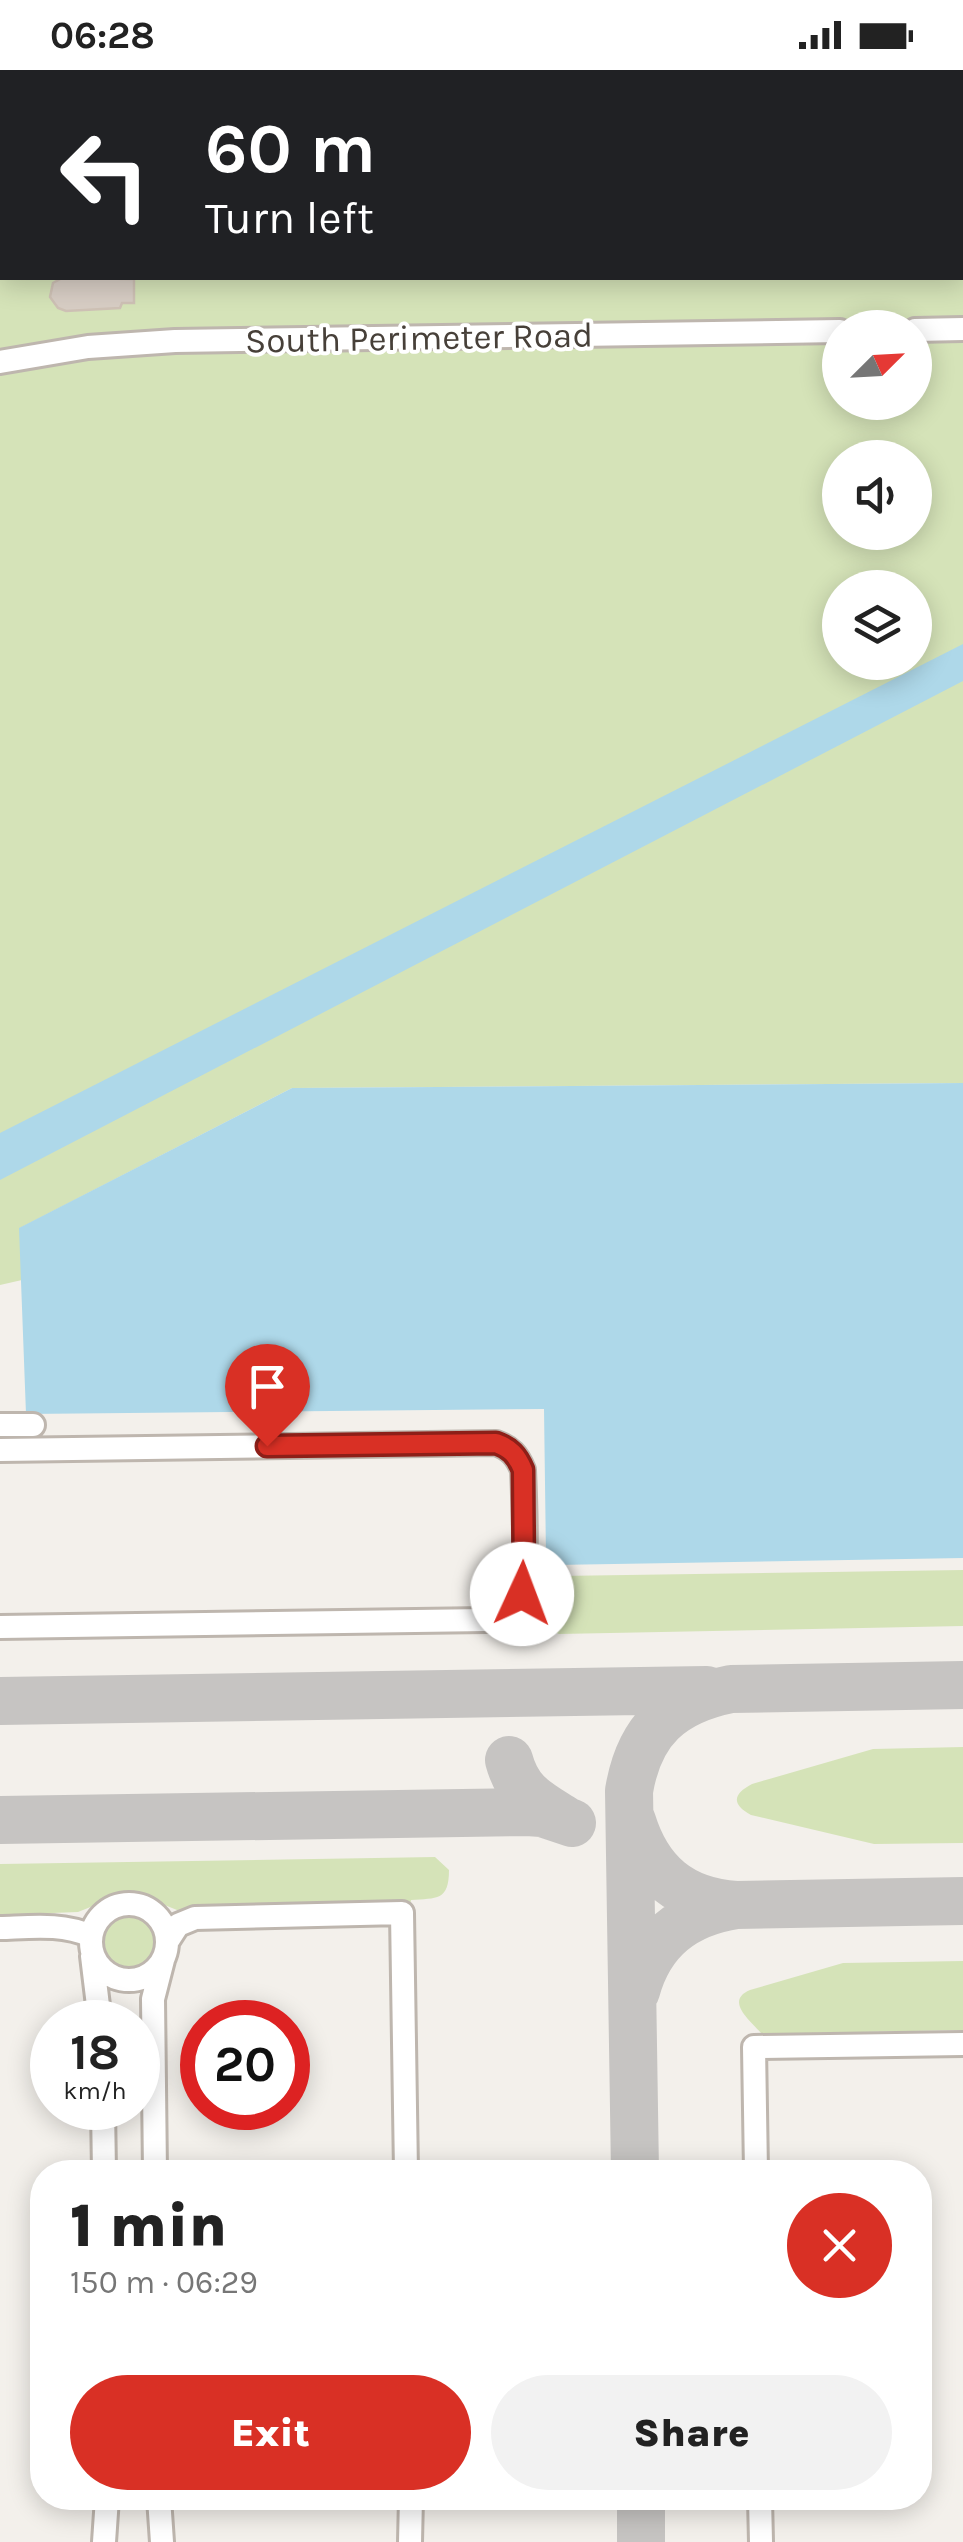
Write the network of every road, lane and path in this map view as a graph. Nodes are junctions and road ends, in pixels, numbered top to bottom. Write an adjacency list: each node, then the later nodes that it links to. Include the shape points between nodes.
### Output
1 (932, 330): 2 (lane)
2 (963, 330)
3 (822, 331): 4 (lane, South Perimeter Road, via 162,342)
4 (0, 362)
5 (0, 1425): 6 (lane)
6 (32, 1425)
7 (0, 1450): 8 (lane, via 496,1443 514,1453 523,1470 524,1584 511,1610 487,1620)
8 (0, 1627)
9 (0, 1928): 10 (lane, via 61,1926)
10 (91, 1943): 11 (lane, via 105,1972 129,1980 152,1973); 11 (lane, via 104,1914 128,1904 159,1920); 12 (lane)
11 (166, 1947): 16 (lane, via 152,2000); 17 (lane, via 178,1925 195,1918 402,1912)
12 (97, 2000)
13 (962, 2045): 18 (lane, via 754,2047)
14 (103, 2130): 15 (lane)
15 (104, 2160)
16 (155, 2160)
17 (406, 2160)
18 (756, 2160)
19 (107, 2510): 23 (lane)
20 (160, 2510): 24 (lane)
21 (411, 2510): 25 (lane)
22 (760, 2510): 26 (lane)
23 (104, 2542)
24 (162, 2542)
25 (410, 2542)
26 (761, 2542)

